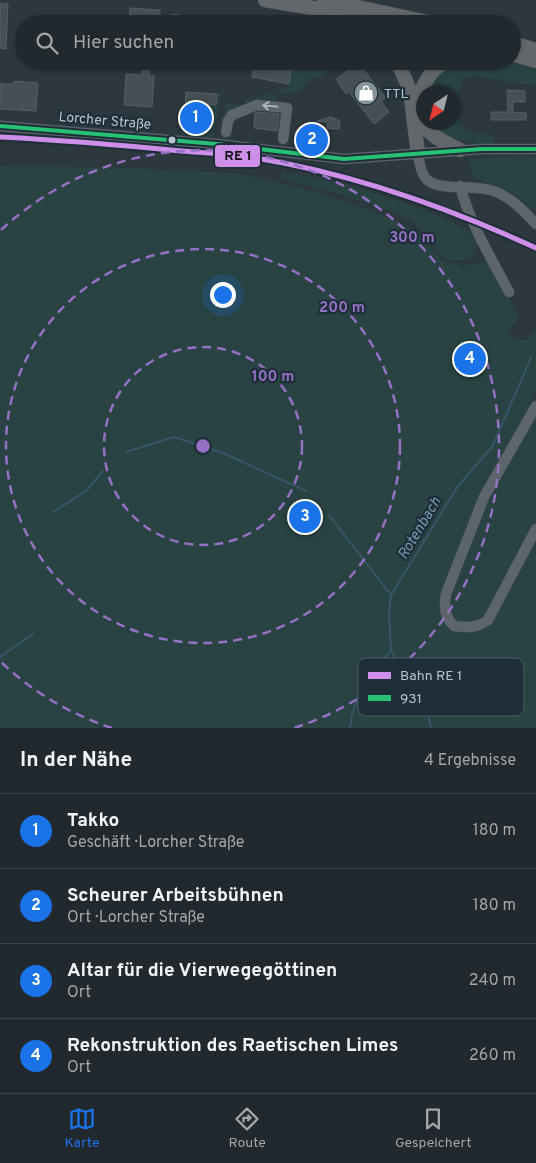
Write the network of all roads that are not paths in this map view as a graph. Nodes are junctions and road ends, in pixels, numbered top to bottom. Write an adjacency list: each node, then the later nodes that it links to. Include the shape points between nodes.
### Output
1 (265, 0): 2 (highway)
2 (325, 5): 3 (highway); 4 (highway); 5 (highway)
3 (340, 15)
4 (357, 15)
5 (384, 15)
6 (521, 46): 7 (highway)
7 (536, 50)
8 (521, 57): 9 (highway)
9 (536, 61)
10 (401, 70): 20 (highway, via 410,90)
11 (435, 70): 12 (highway)
12 (424, 85)
13 (0, 126): 20 (street, Lorcher Straße, via 217,144 344,159)
14 (422, 130): 20 (highway, via 423,144)
15 (429, 130): 19 (highway)
16 (226, 132): 17 (street, one-way to 16, via 288,108 257,105 232,115)
17 (283, 139)
18 (536, 149): 19 (street, Lorcher Straße)
19 (460, 150): 20 (street, Lorcher Straße)
20 (418, 154): 21 (street, via 422,172 430,183)
21 (460, 186): 22 (street, via 502,195); 23 (street, via 486,250)
22 (536, 224)
23 (509, 292)
24 (536, 406): 25 (street, via 484,497 446,594 444,608 454,626 469,628 488,620)
25 (536, 529)

